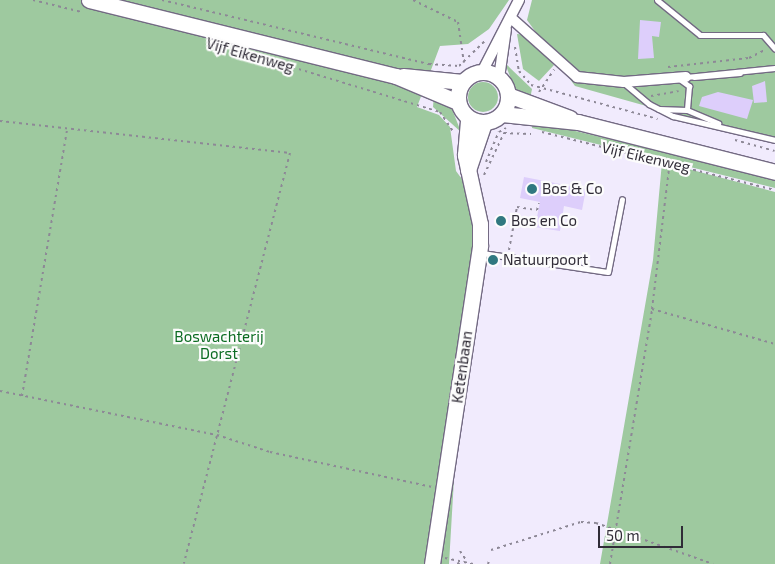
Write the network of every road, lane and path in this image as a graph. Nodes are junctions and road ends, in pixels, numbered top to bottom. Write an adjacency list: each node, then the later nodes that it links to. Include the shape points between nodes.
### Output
1 (33, 0): 6 (path)
2 (162, 0): 11 (path, Vijf Eikenweg, via 429,64)
3 (413, 0): 11 (path, via 458,22)
4 (519, 0): 7 (street)
5 (657, 0): 8 (lane, via 700,35 762,34)
6 (90, 7): 16 (main road, Vijf Eikenweg)
7 (508, 22): 15 (street); 17 (street); 19 (street, via 577,77)
8 (775, 49): 13 (path, via 757,51 748,58)
9 (242, 52): 36 (path, Vijf Eikenweg, via 440,112)
10 (475, 53): 11 (path)
11 (464, 64)
12 (517, 65): 28 (path, via 531,84)
13 (664, 67)
14 (775, 68): 20 (lane)
15 (482, 72): 17 (main road); 18 (main road)
16 (396, 76): 18 (main road, Vijf Eikenweg); 23 (main road, Vijf Eikenweg)
17 (499, 78): 21 (main road)
18 (462, 82): 23 (main road)
19 (624, 82): 20 (street, via 675,76); 22 (lane)
20 (687, 82): 22 (path, via 668,95 652,94); 25 (lane)
21 (508, 95): 26 (main road); 30 (main road, Vijf Eikenweg)
22 (645, 101): 24 (lane)
23 (458, 102): 27 (main road)
24 (658, 109): 25 (lane); 33 (lane)
25 (687, 110): 33 (lane)
26 (502, 114): 30 (main road, Vijf Eikenweg); 31 (main road)
27 (468, 118): 31 (main road); 43 (main road, Ketenbaan, via 464,148)
28 (665, 120)
29 (0, 121): 34 (path)
30 (578, 122): 44 (main road, Vijf Eikenweg)
31 (484, 123): 43 (main road)
32 (512, 126): 40 (path, via 499,132)
33 (723, 126): 39 (lane)
34 (67, 128): 54 (path); 55 (path, via 290,153)
35 (519, 128): 42 (path, Vijf Eikenweg)
36 (454, 133)
37 (530, 134): 45 (path, via 504,133)
38 (729, 138): 41 (path)
39 (775, 140)
40 (494, 143)
41 (775, 151)
42 (670, 161): 46 (path, Vijf Eikenweg); 51 (path)
43 (468, 170): 49 (main road, Ketenbaan, via 480,224)
44 (775, 172)
45 (480, 184)
46 (775, 190)
47 (622, 199): 50 (lane, via 608,272)
48 (539, 203): 50 (path, via 537,210 517,206)
49 (479, 252): 50 (lane); 56 (main road, Ketenbaan)
50 (508, 257)
51 (652, 309): 52 (path); 57 (path)
52 (775, 344)
53 (0, 391): 54 (path)
54 (22, 396): 55 (path)
55 (217, 435): 56 (path, via 270,452); 62 (path)
56 (444, 490): 61 (main road, Ketenbaan)
57 (616, 530): 58 (path, via 581,522); 65 (path); 66 (path)
58 (491, 550)
59 (460, 551): 60 (path)
60 (466, 560): 61 (path); 63 (path); 64 (path)
61 (432, 562)
62 (184, 564)
63 (457, 564)
64 (474, 564)
65 (610, 564)
66 (713, 564)

